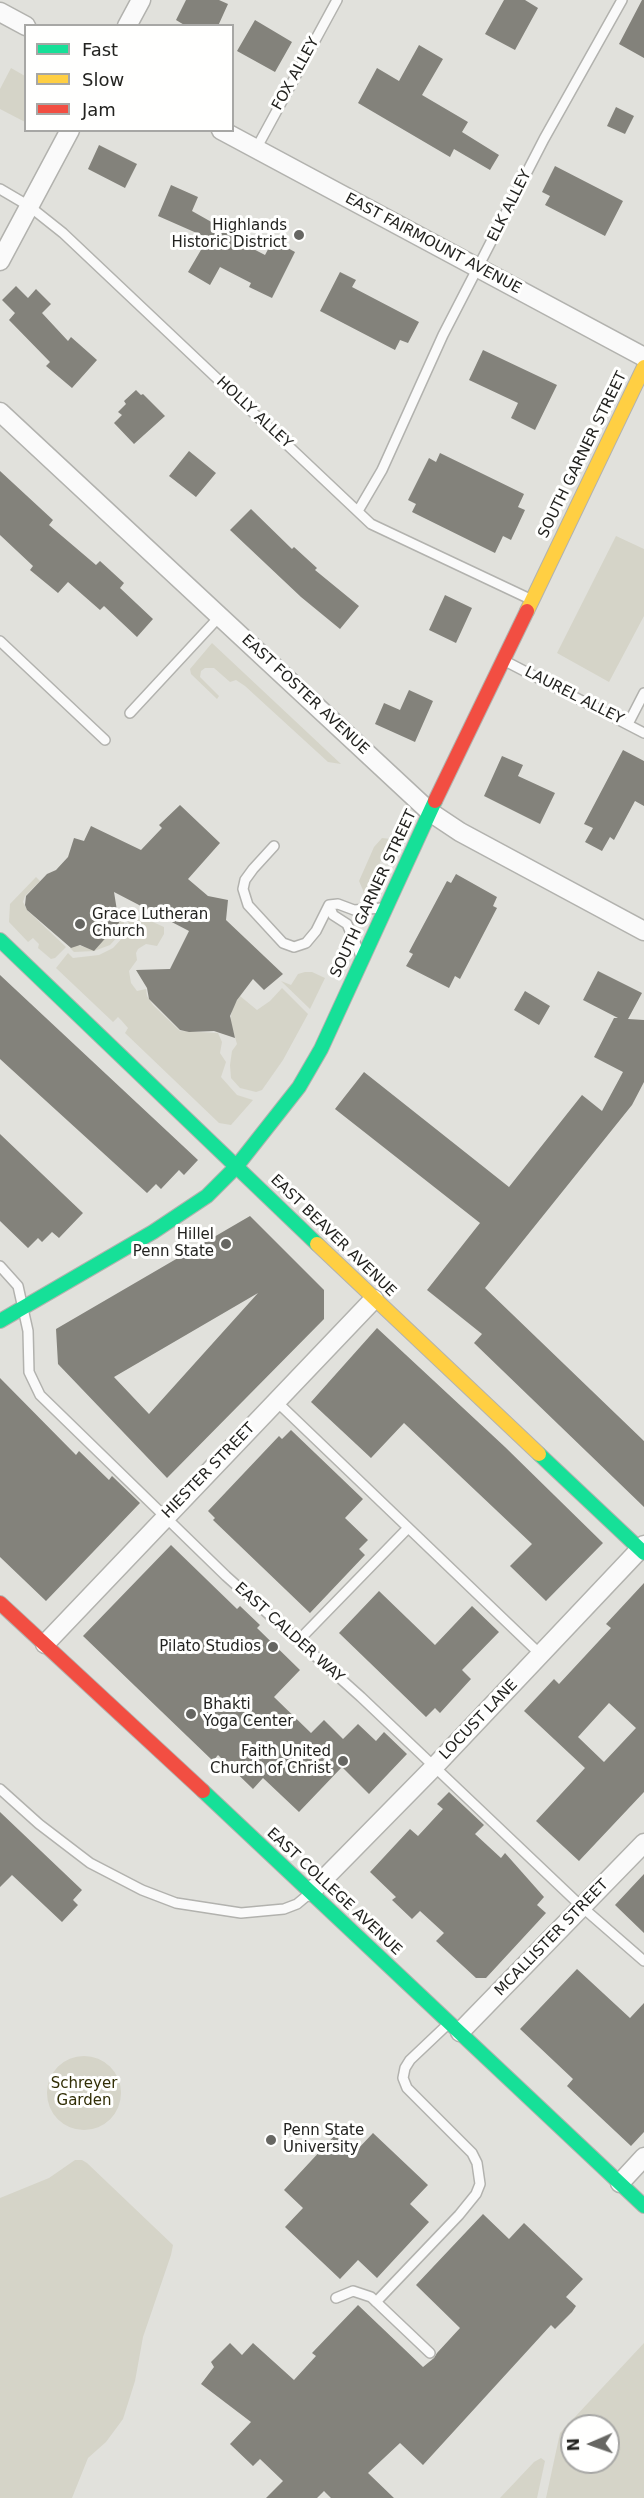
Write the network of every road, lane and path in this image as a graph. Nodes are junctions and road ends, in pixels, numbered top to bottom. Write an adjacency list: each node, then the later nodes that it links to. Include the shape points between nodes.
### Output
1 (141, 0): 5 (street)
2 (337, 0): 9 (lane, FOX ALLEY)
3 (621, 0): 13 (lane, ELK ALLEY)
4 (0, 12): 6 (street)
5 (128, 24)
6 (24, 25)
7 (69, 132): 11 (street)
8 (225, 132): 9 (street, EAST FAIRMOUNT AVENUE)
9 (256, 149): 13 (street, EAST FAIRMOUNT AVENUE)
10 (0, 189): 11 (lane, HOLLY ALLEY)
11 (29, 206): 12 (street); 17 (lane, HOLLY ALLEY, via 63,233)
12 (0, 261)
13 (478, 268): 14 (street, EAST FAIRMOUNT AVENUE); 17 (lane, ELK ALLEY, via 386,462)
14 (644, 357)
15 (644, 367): 18 (main road, SOUTH GARNER STREET)
16 (0, 412): 19 (street, EAST FOSTER AVENUE)
17 (358, 511): 18 (lane, HOLLY ALLEY, via 376,526)
18 (532, 600): 21 (main road, SOUTH GARNER STREET)
19 (220, 616): 23 (lane); 27 (street, EAST FOSTER AVENUE)
20 (0, 641): 26 (lane)
21 (503, 660): 24 (lane, LAUREL ALLEY); 27 (main road, SOUTH GARNER STREET)
22 (644, 693): 24 (lane)
23 (130, 713)
24 (628, 724): 25 (lane, LAUREL ALLEY)
25 (644, 733)
26 (105, 740)
27 (430, 812): 30 (main road, SOUTH GARNER STREET); 31 (street, EAST FOSTER AVENUE)
28 (274, 846): 29 (lane, via 245,880 243,889 248,905 283,943 294,947 306,944)
29 (329, 905): 30 (lane, via 354,910); 33 (lane, via 333,915 347,924)
30 (387, 908): 33 (main road, SOUTH GARNER STREET)
31 (644, 931)
32 (0, 940): 34 (main road, EAST BEAVER AVENUE)
33 (362, 959): 34 (main road, SOUTH GARNER STREET, via 307,1075)
34 (236, 1167): 36 (main road, EAST BEAVER AVENUE); 37 (main road, SOUTH GARNER STREET, via 207,1196 179,1216)
35 (0, 1266): 37 (lane, EAST CALDER WAY, via 18,1286)
36 (374, 1299): 39 (street, HIESTER STREET); 42 (main road, EAST BEAVER AVENUE)
37 (23, 1306): 38 (main road, SOUTH GARNER STREET); 40 (lane, EAST CALDER WAY, via 29,1372 40,1395)
38 (0, 1321)
39 (276, 1401): 40 (street, HIESTER STREET); 41 (lane)
40 (166, 1517): 44 (lane, EAST CALDER WAY); 45 (street, HIESTER STREET)
41 (408, 1528): 44 (lane); 46 (lane)
42 (643, 1549): 46 (street, LOCUST LANE)
43 (0, 1603): 45 (main road, EAST COLLEGE AVENUE)
44 (298, 1641): 47 (lane, EAST CALDER WAY)
45 (45, 1644): 50 (main road, EAST COLLEGE AVENUE)
46 (541, 1655): 47 (street, LOCUST LANE)
47 (434, 1767): 50 (street, LOCUST LANE); 51 (lane, EAST CALDER WAY)
48 (0, 1789): 50 (lane, via 90,1863 176,1903 241,1913 276,1911 297,1904)
49 (644, 1843): 51 (street, MCALLISTER STREET)
50 (310, 1892): 53 (main road, EAST COLLEGE AVENUE)
51 (582, 1907): 52 (lane, EAST CALDER WAY); 53 (street, MCALLISTER STREET)
52 (644, 1961)
53 (455, 2027): 55 (main road, EAST COLLEGE AVENUE); 58 (lane, via 410,2060 403,2078 408,2088 472,2153 480,2184 459,2215)
54 (644, 2157): 55 (street)
55 (620, 2183): 56 (main road, EAST COLLEGE AVENUE)
56 (644, 2206)
57 (336, 2298): 58 (lane, via 353,2291)
58 (376, 2302): 59 (lane)
59 (430, 2353)

